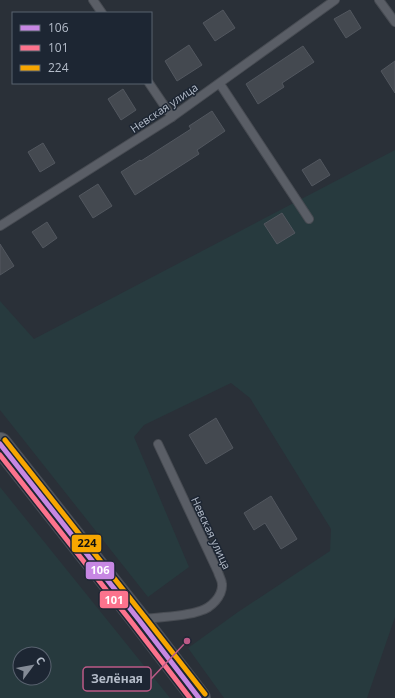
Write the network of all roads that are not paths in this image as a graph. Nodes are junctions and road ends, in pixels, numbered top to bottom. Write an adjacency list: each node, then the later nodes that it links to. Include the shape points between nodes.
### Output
1 (93, 0): 4 (lane)
2 (335, 0): 7 (lane, Невская улица)
3 (379, 0): 5 (lane)
4 (101, 12)
5 (395, 22)
6 (150, 84): 8 (lane)
7 (220, 84): 8 (lane, Невская улица); 9 (lane)
8 (172, 117): 10 (lane, Невская улица)
9 (309, 219)
10 (0, 226)
11 (0, 444): 13 (main road)
12 (158, 444): 13 (lane, Невская улица, via 222,584 220,595 201,611)
13 (139, 620): 14 (main road)
14 (199, 698)

